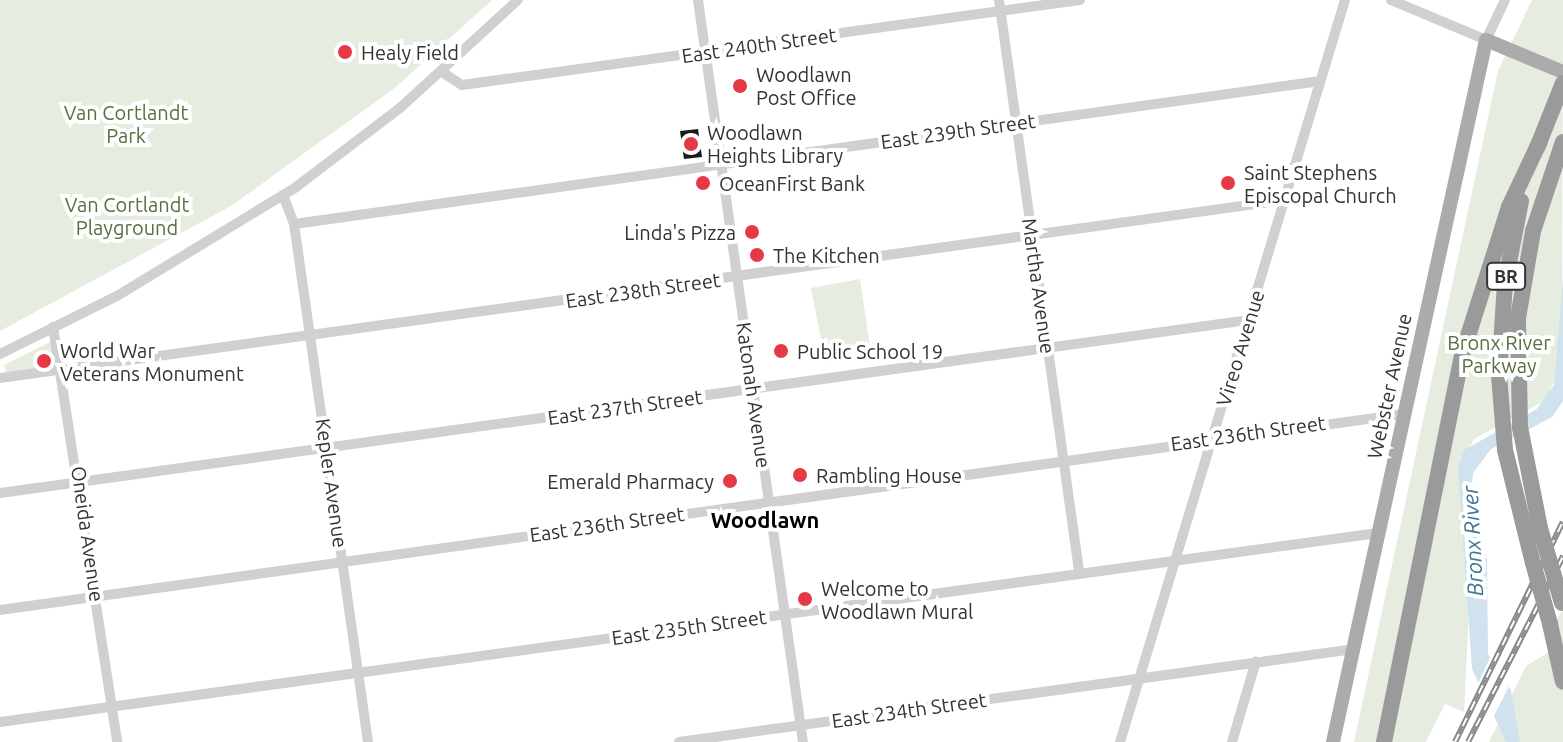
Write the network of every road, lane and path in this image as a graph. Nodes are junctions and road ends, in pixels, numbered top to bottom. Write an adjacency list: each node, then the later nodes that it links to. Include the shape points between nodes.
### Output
1 (518, 0): 10 (street)
2 (698, 0): 9 (street, Katonah Avenue)
3 (1080, 0): 7 (street, East 240th Street)
4 (1345, 0): 12 (street, Vireo Avenue)
5 (1391, 0): 8 (street)
6 (1505, 0): 8 (street)
7 (1000, 6): 9 (street, East 240th Street); 14 (street, Martha Avenue)
8 (1486, 40): 11 (main road); 31 (main road, Webster Avenue)
9 (706, 53): 10 (street, East 240th Street, via 462,85); 17 (street, Katonah Avenue)
10 (442, 72): 18 (street)
11 (1563, 72)
12 (1320, 81): 14 (street, East 239th Street); 19 (street, Vireo Avenue)
13 (1563, 83): 15 (highway, BR)
14 (1016, 123): 17 (street, East 239th Street); 21 (street, Martha Avenue)
15 (1540, 141): 50 (highway, BR, bridge, via 1505,283 1501,415 1505,450); 61 (highway, via 1509,207 1462,355)
16 (1563, 142): 43 (highway, BR, bridge, via 1524,275 1518,404 1522,446)
17 (721, 165): 20 (street, East 239th Street); 22 (street, Katonah Avenue)
18 (283, 195): 20 (street); 24 (street)
19 (1285, 200): 21 (street, East 238th Street); 23 (street, Vireo Avenue)
20 (294, 224): 25 (street, Kepler Avenue)
21 (1032, 235): 22 (street, East 238th Street); 26 (street, Martha Avenue)
22 (737, 277): 25 (street, East 238th Street); 30 (street, Katonah Avenue)
23 (1249, 320): 26 (street, East 237th Street); 32 (street, Vireo Avenue)
24 (53, 327): 27 (street); 28 (street, Oneida Avenue)
25 (311, 336): 28 (street, East 238th Street); 33 (street, Kepler Avenue)
26 (1048, 347): 30 (street, East 237th Street); 34 (street, Martha Avenue)
27 (0, 354)
28 (64, 370): 29 (street, East 238th Street); 35 (street, Oneida Avenue)
29 (0, 378)
30 (753, 389): 33 (street, East 237th Street); 37 (street, Katonah Avenue)
31 (1404, 414): 32 (street, East 236th Street); 38 (main road, Webster Avenue)
32 (1213, 438): 34 (street, East 236th Street); 39 (street, Vireo Avenue)
33 (328, 449): 35 (street, East 237th Street); 40 (street, Kepler Avenue)
34 (1064, 459): 37 (street, East 236th Street); 41 (street, Martha Avenue)
35 (80, 482): 36 (street, East 237th Street); 42 (street, Oneida Avenue)
36 (0, 493)
37 (769, 501): 40 (street, East 236th Street); 45 (street, Katonah Avenue)
38 (1378, 533): 39 (street, East 235th Street); 46 (main road, Webster Avenue)
39 (1177, 557): 41 (street, East 235th Street); 49 (street, Vireo Avenue)
40 (344, 561): 42 (street, East 236th Street); 48 (street, Kepler Avenue)
41 (1079, 571): 45 (street, East 235th Street)
42 (97, 596): 44 (street, East 236th Street); 51 (street, Oneida Avenue)
43 (1562, 606)
44 (0, 610)
45 (785, 613): 48 (street, East 235th Street); 53 (street, Katonah Avenue)
46 (1354, 649): 47 (street, East 234th Street); 60 (main road, Webster Avenue)
47 (1256, 661): 49 (street, East 234th Street); 59 (street)
48 (360, 673): 51 (street, East 235th Street); 55 (street, Kepler Avenue)
49 (1140, 677): 53 (street, East 234th Street); 58 (street, Vireo Avenue)
50 (1563, 682)
51 (112, 707): 52 (street, East 235th Street); 54 (street, Oneida Avenue)
52 (0, 722)
53 (801, 725): 56 (street, East 234th Street); 57 (street, Katonah Avenue)
54 (117, 742)
55 (368, 742)
56 (679, 742)
57 (803, 742)
58 (1120, 742)
59 (1232, 742)
60 (1333, 742)
61 (1384, 742)

